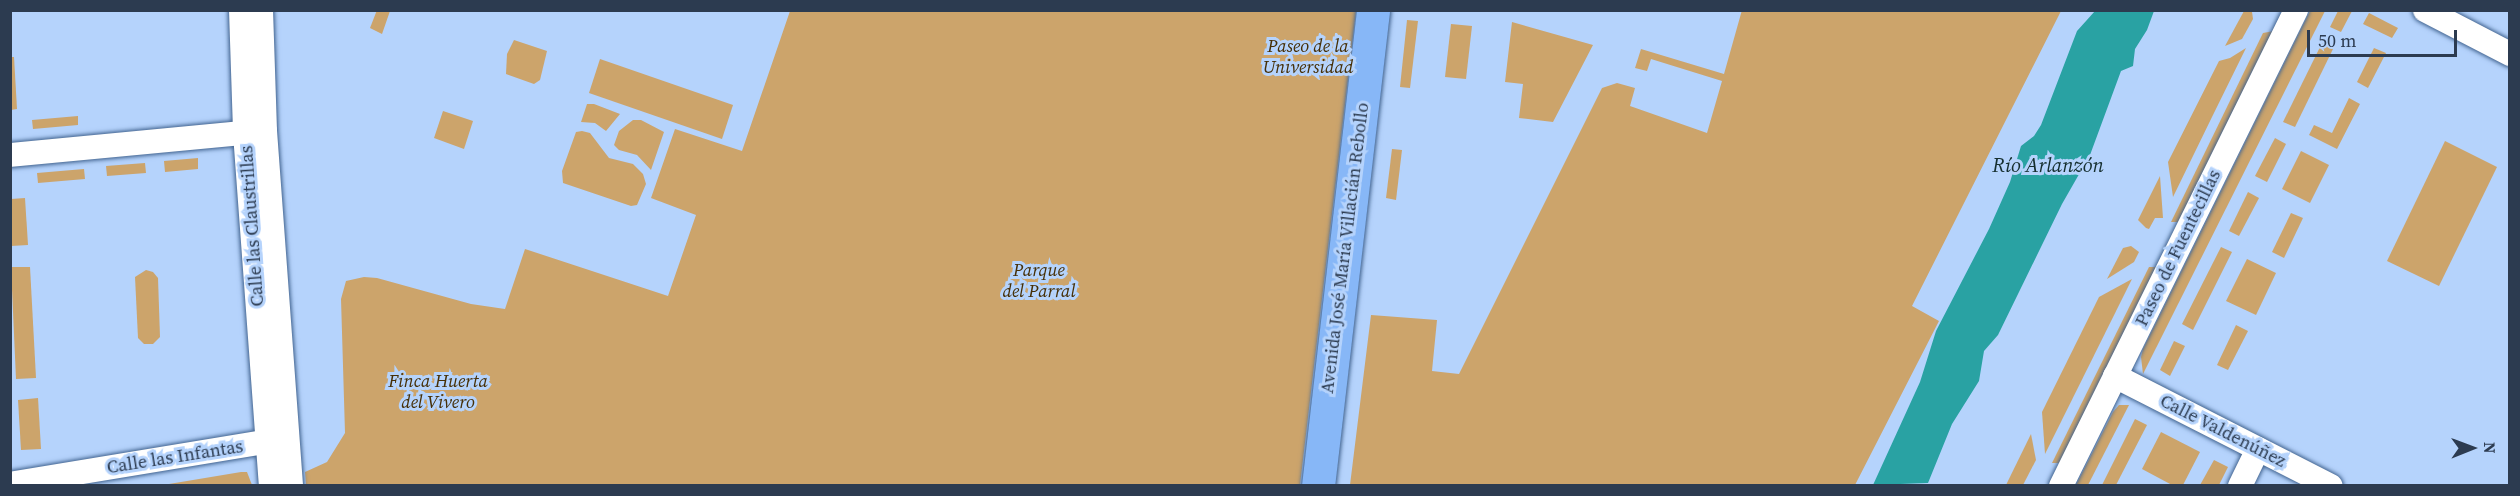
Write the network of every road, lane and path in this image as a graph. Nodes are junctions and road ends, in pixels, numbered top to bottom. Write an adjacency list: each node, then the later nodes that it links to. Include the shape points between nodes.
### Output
1 (241, 10): 7 (street, Calle las Claustrillas)
2 (261, 10): 7 (street, Calle las Claustrillas)
3 (1373, 10): 16 (highway, Avenida José María Villacián Rebollo)
4 (2296, 10): 9 (street, Paseo de Fuentecillas)
5 (2424, 10): 6 (street)
6 (2510, 54)
7 (255, 132): 8 (street); 10 (street, Calle las Claustrillas); 10 (street, Calle las Claustrillas, via 262,204 272,232)
8 (10, 155)
9 (2115, 376): 11 (street, Calle Valdenúñez); 17 (street, Paseo de Fuentecillas)
10 (278, 440): 12 (street, Calle las Infantas); 13 (street); 14 (street, Calle las Infantas); 15 (street)
11 (2258, 449): 18 (street); 19 (street, Calle Valdenúñez)
12 (10, 484)
13 (271, 486)
14 (282, 486)
15 (291, 486)
16 (1318, 486)
17 (2061, 486)
18 (2240, 486)
19 (2331, 486)

